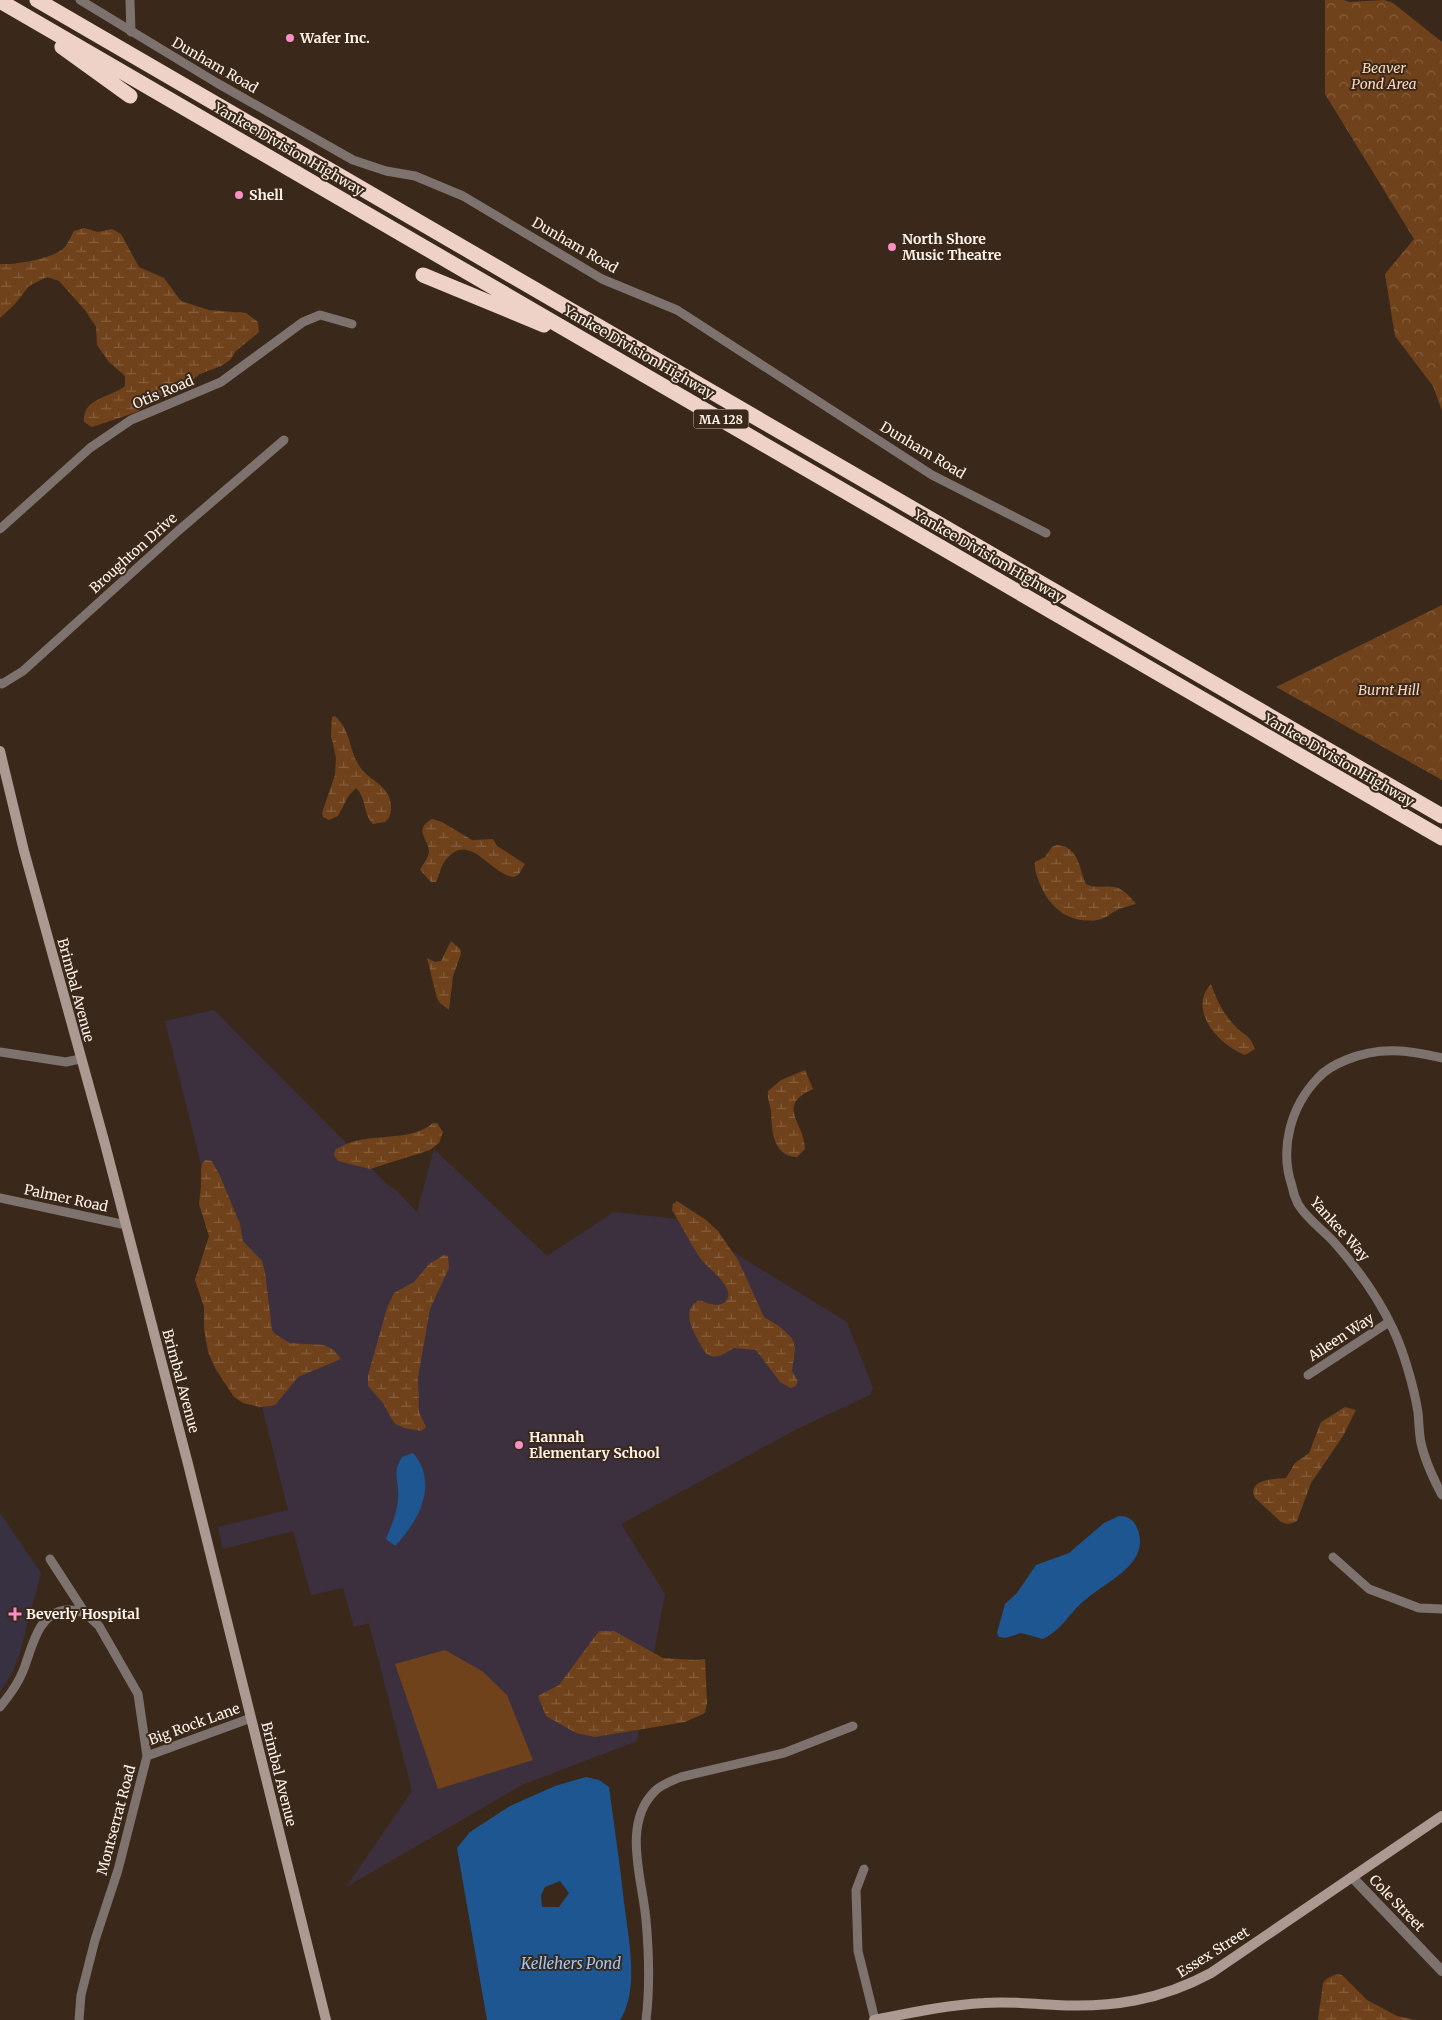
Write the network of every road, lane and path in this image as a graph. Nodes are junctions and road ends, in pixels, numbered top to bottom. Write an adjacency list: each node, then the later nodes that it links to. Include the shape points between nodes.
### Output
1 (37, 0): 17 (highway, Yankee Division Highway / MA 128)
2 (80, 0): 6 (street, Dunham Road)
3 (130, 0): 6 (street)
4 (0, 2): 10 (highway, Yankee Division Highway / MA 128)
5 (0, 7): 7 (highway)
6 (131, 32): 13 (street, Dunham Road, via 353,160 415,176 463,196 602,279 677,310 932,475)
7 (130, 96)
8 (423, 274): 10 (highway)
9 (352, 324): 12 (street, Otis Road, via 320,315 302,322 220,382 131,420 90,448)
10 (604, 350): 18 (highway, Yankee Division Highway / MA 128)
11 (284, 440): 14 (street, Broughton Drive, via 22,671)
12 (0, 529)
13 (1046, 533)
14 (0, 683)
15 (0, 752): 16 (main road, Brimbal Avenue)
16 (2, 768): 21 (main road, Brimbal Avenue)
17 (1442, 816)
18 (1442, 838)
19 (0, 1052): 21 (street, via 66,1062)
20 (1442, 1058): 24 (street, Yankee Way, via 1415,1051 1390,1050 1362,1053 1340,1063 1322,1073 1306,1090 1289,1129 1286,1164 1297,1202 1361,1274)
21 (80, 1059): 23 (main road, Brimbal Avenue)
22 (0, 1198): 23 (street, Palmer Road)
23 (126, 1224): 32 (main road, Brimbal Avenue)
24 (1389, 1322): 25 (street, Aileen Way); 26 (street, Yankee Way, via 1403,1355 1418,1411 1421,1443)
25 (1308, 1375)
26 (1442, 1495)
27 (1333, 1558): 29 (street, via 1369,1588 1418,1608)
28 (50, 1559): 30 (street, Montserrat Road)
29 (1442, 1609)
30 (85, 1613): 31 (street, via 66,1610 50,1615 40,1628 10,1695); 34 (street, Montserrat Road, via 99,1626 138,1694)
31 (0, 1707)
32 (251, 1718): 34 (street, Big Rock Lane); 40 (main road, Brimbal Avenue)
33 (853, 1726): 41 (street, via 784,1753 681,1777 655,1791 646,1803 636,1838 646,1919)
34 (147, 1756): 39 (street, Montserrat Road, via 118,1870 95,1940 81,1995)
35 (1442, 1816): 37 (main road, Essex Street)
36 (864, 1869): 42 (street, via 856,1890 858,1950)
37 (1352, 1877): 38 (street, Cole Street); 42 (main road, Essex Street, via 1210,1972 1180,1989 1161,1995 1134,2002 1090,2006 983,2003)
38 (1442, 1971)
39 (79, 2020)
40 (326, 2020)
41 (646, 2020)
42 (874, 2020)

